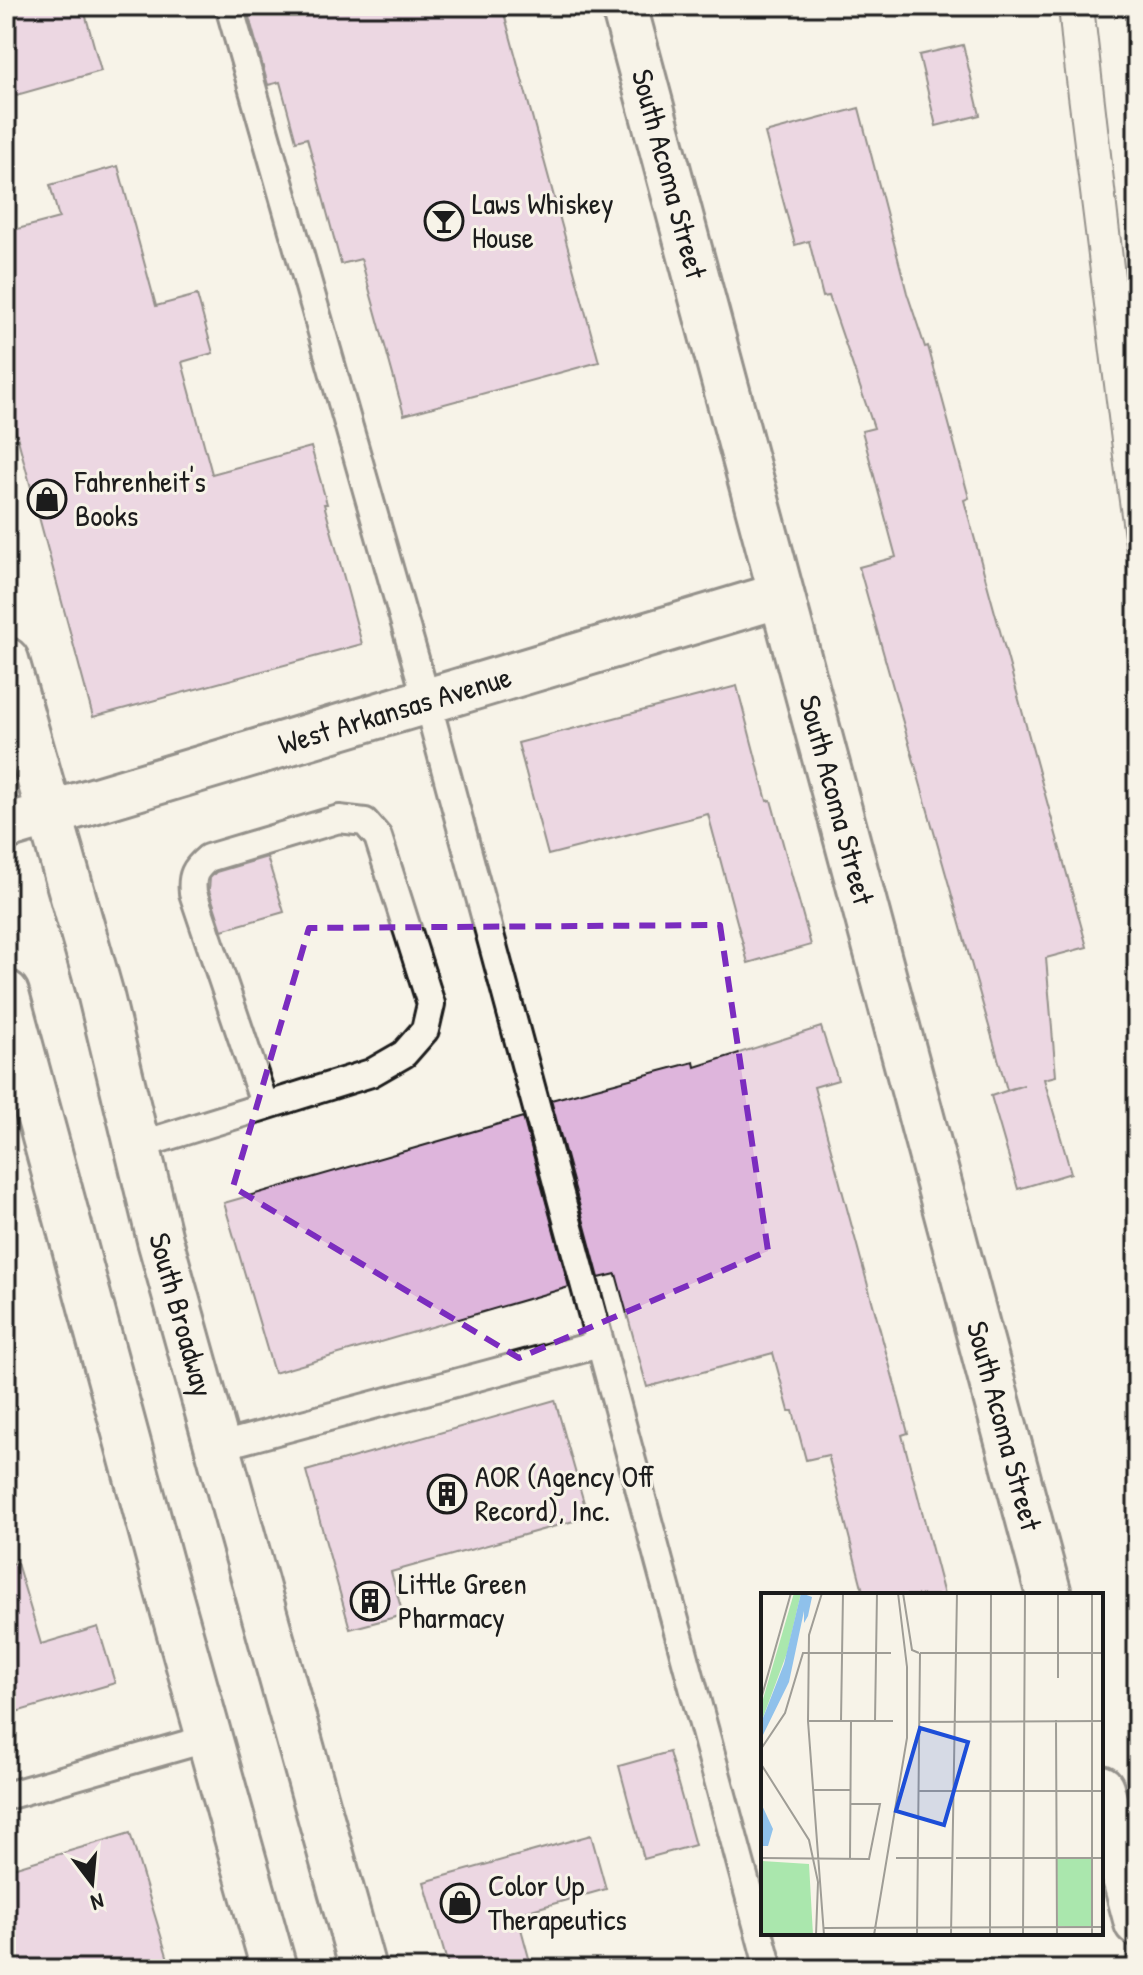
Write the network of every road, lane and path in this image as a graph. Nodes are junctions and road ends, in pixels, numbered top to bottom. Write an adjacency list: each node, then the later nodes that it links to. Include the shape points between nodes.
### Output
1 (229, 6): 5 (lane)
2 (624, 6): 3 (street, South Acoma Street)
3 (781, 595): 5 (street, West Arkansas Avenue); 13 (street, South Acoma Street)
4 (6, 660): 6 (street, South Broadway)
5 (427, 701): 6 (street, West Arkansas Avenue); 11 (lane)
6 (49, 814): 7 (street, West Arkansas Avenue); 10 (street, South Broadway)
7 (7, 826)
8 (6, 993): 14 (street)
9 (265, 1106): 9 (lane, via 371,1073 404,1054 425,1030 431,1004 378,837 365,822 339,819 208,858 191,881); 10 (lane)
10 (137, 1146): 12 (street, South Broadway)
11 (600, 1344): 12 (lane); 20 (lane)
12 (217, 1447): 19 (street, South Broadway)
13 (1048, 1593)
14 (209, 1738): 15 (lane); 18 (street)
15 (6, 1796)
16 (1103, 1796): 17 (street)
17 (1137, 1923)
18 (274, 1969)
19 (363, 1969)
20 (769, 1969)

